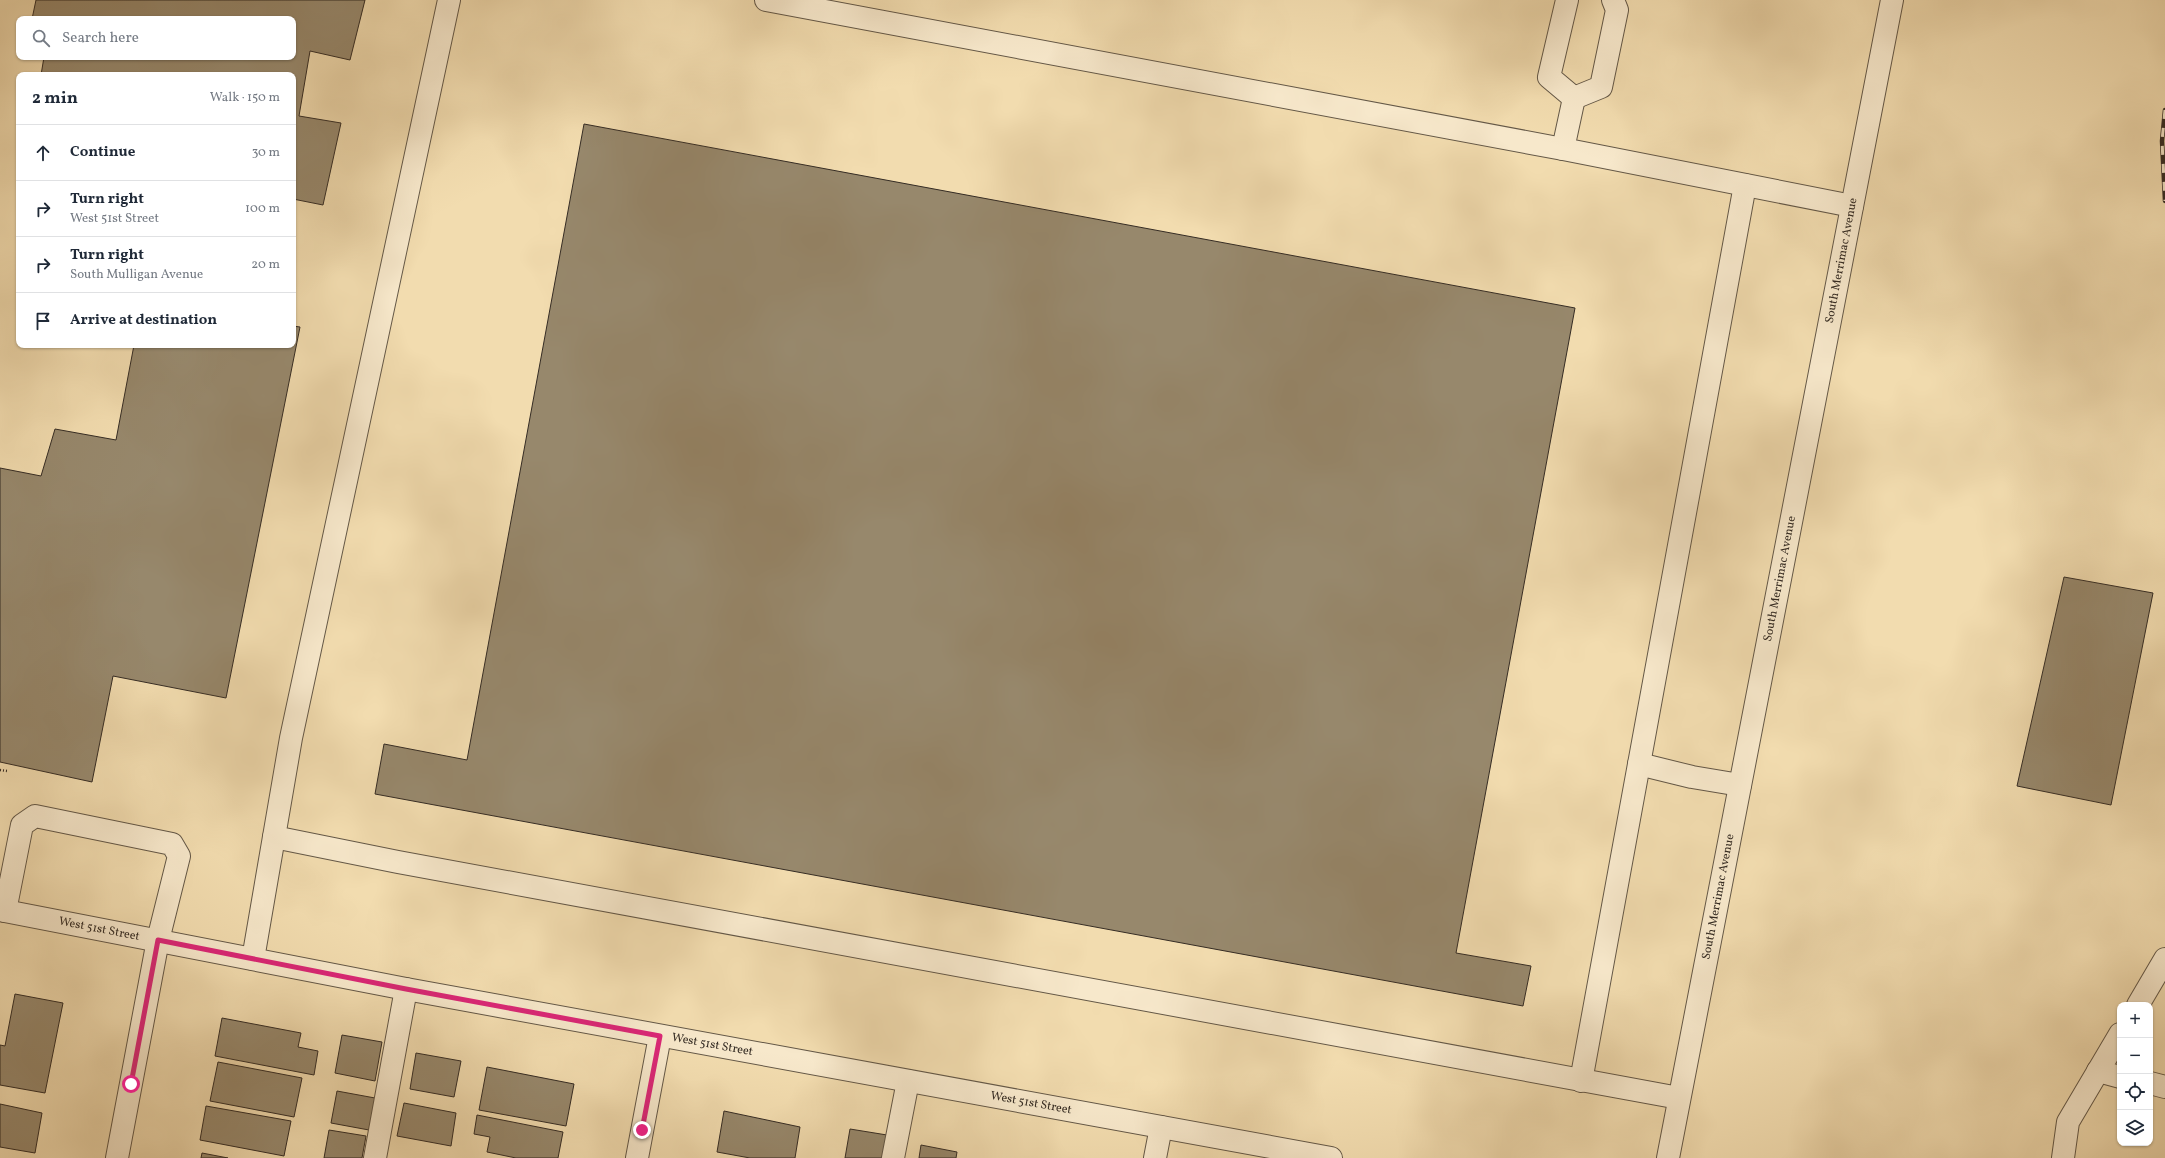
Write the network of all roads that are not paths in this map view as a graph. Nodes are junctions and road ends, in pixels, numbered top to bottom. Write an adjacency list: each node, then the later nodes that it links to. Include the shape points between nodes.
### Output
1 (449, 0): 12 (street, via 291,738)
2 (766, 0): 7 (street)
3 (1566, 0): 6 (street, via 1549,77)
4 (1613, 0): 6 (street, via 1617,10 1601,87)
5 (1892, 0): 9 (street, South Merrimac Avenue)
6 (1574, 98): 7 (street)
7 (1563, 149): 8 (street)
8 (1745, 185): 9 (street); 10 (street)
9 (1852, 206): 11 (street, South Merrimac Avenue)
10 (1639, 764): 11 (street, via 1692,778); 24 (street)
11 (1740, 786): 27 (street, South Merrimac Avenue)
12 (274, 837): 15 (street); 24 (street)
13 (3, 910): 14 (street, West 51st Street); 14 (street, via 22,825 35,816 172,844 179,856)
14 (158, 940): 15 (street, West 51st Street); 29 (street)
15 (253, 959): 17 (street, West 51st Street)
16 (2165, 959): 18 (street)
17 (406, 989): 19 (street, West 51st Street); 30 (street)
18 (2140, 1002)
19 (660, 1036): 23 (street, West 51st Street); 31 (street)
20 (2118, 1038): 21 (street)
21 (2098, 1072): 22 (street); 36 (street, via 2068,1122)
22 (2117, 1075)
23 (908, 1081): 28 (street, West 51st Street); 32 (street)
24 (1581, 1081): 27 (street)
25 (2153, 1084): 26 (street)
26 (2165, 1087)
27 (1679, 1098): 35 (street, South Merrimac Avenue)
28 (1161, 1127): 33 (street); 34 (street, West 51st Street)
29 (116, 1158)
30 (375, 1158)
31 (637, 1158)
32 (893, 1158)
33 (1155, 1158)
34 (1331, 1158)
35 (1668, 1158)
36 (2063, 1158)

